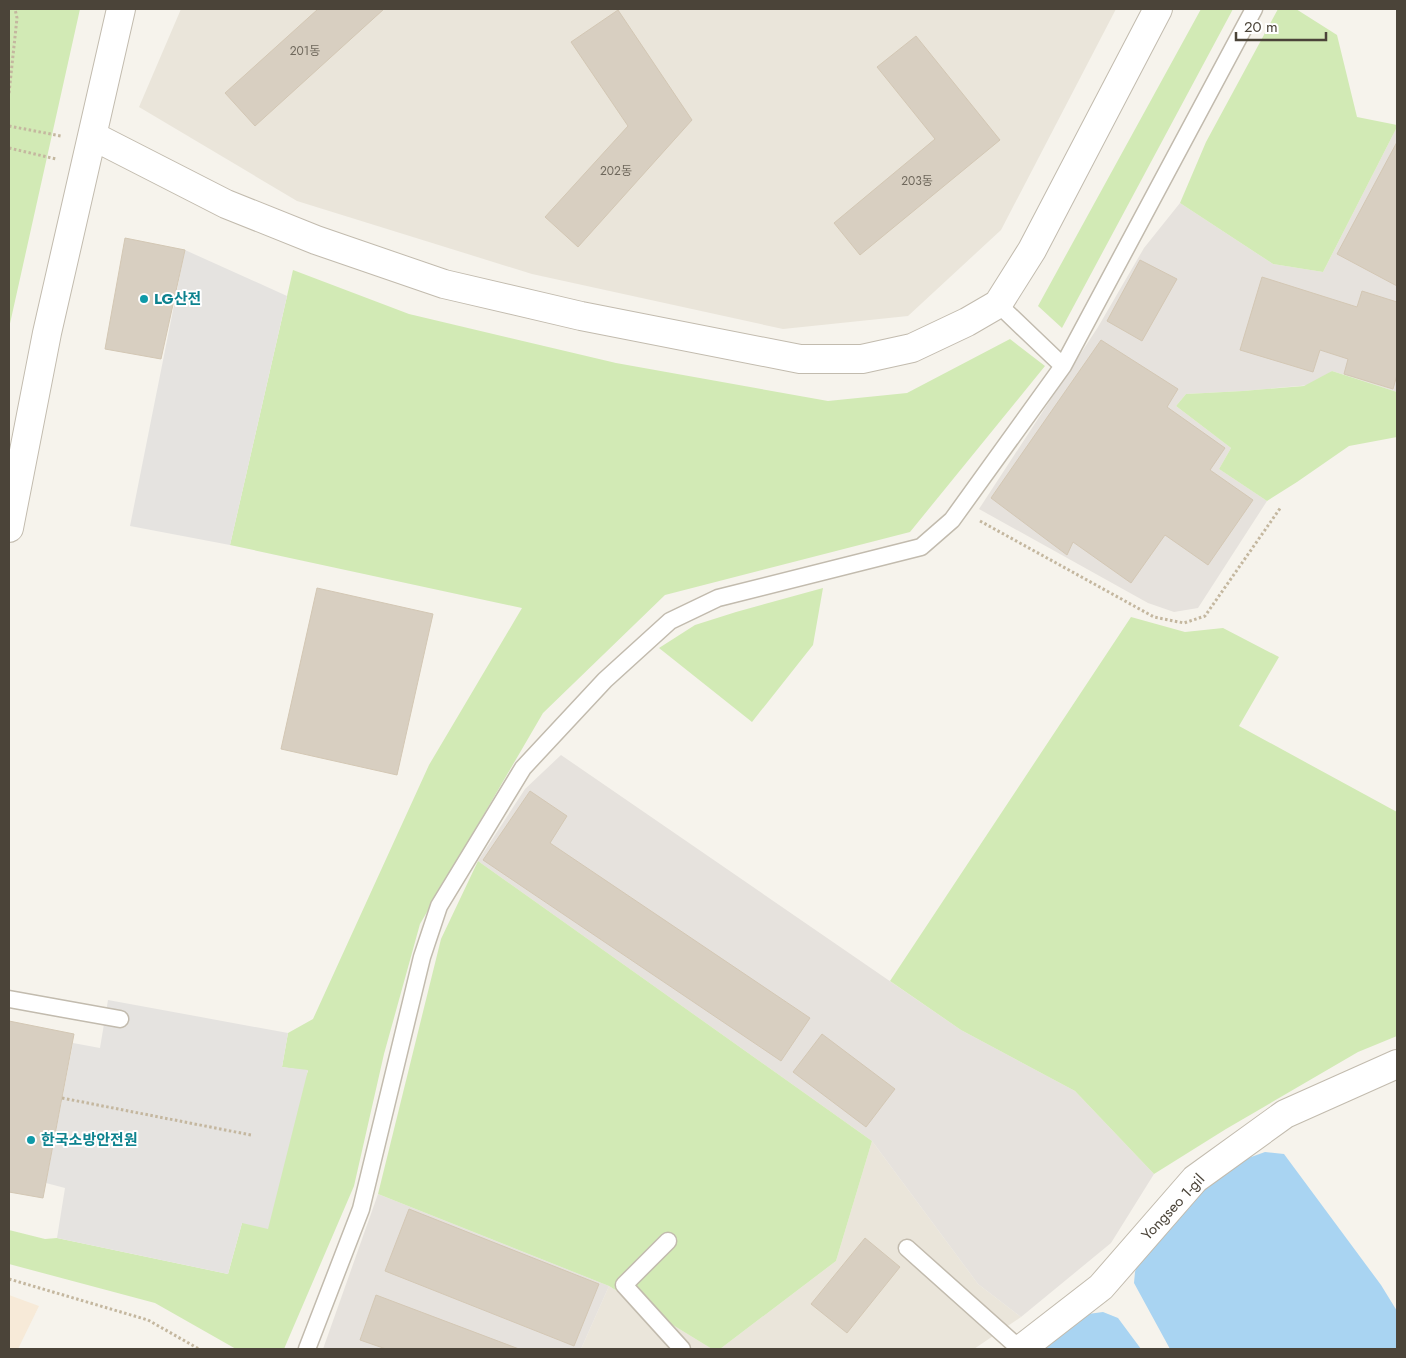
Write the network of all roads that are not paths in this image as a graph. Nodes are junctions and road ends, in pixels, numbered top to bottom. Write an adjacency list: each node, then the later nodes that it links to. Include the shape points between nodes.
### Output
1 (121, 9): 4 (street)
2 (1158, 9): 5 (street, via 1032,250)
3 (1254, 9): 6 (lane)
4 (93, 136): 5 (street, via 226,204 316,240 444,284 581,316 800,359 862,359 912,348); 7 (street, via 47,333)
5 (998, 304): 6 (lane)
6 (1064, 366): 13 (lane, via 960,510 921,547 718,598 670,621 605,680 523,768 439,906 422,956 361,1210)
7 (9, 528)
8 (9, 999): 9 (lane)
9 (120, 1019)
10 (1397, 1064): 15 (street, Yongseo 1-gil, via 1285,1114 1195,1179 1101,1287)
11 (668, 1241): 14 (lane, via 624,1285)
12 (907, 1248): 15 (lane)
13 (307, 1349)
14 (682, 1349)
15 (1020, 1349)

